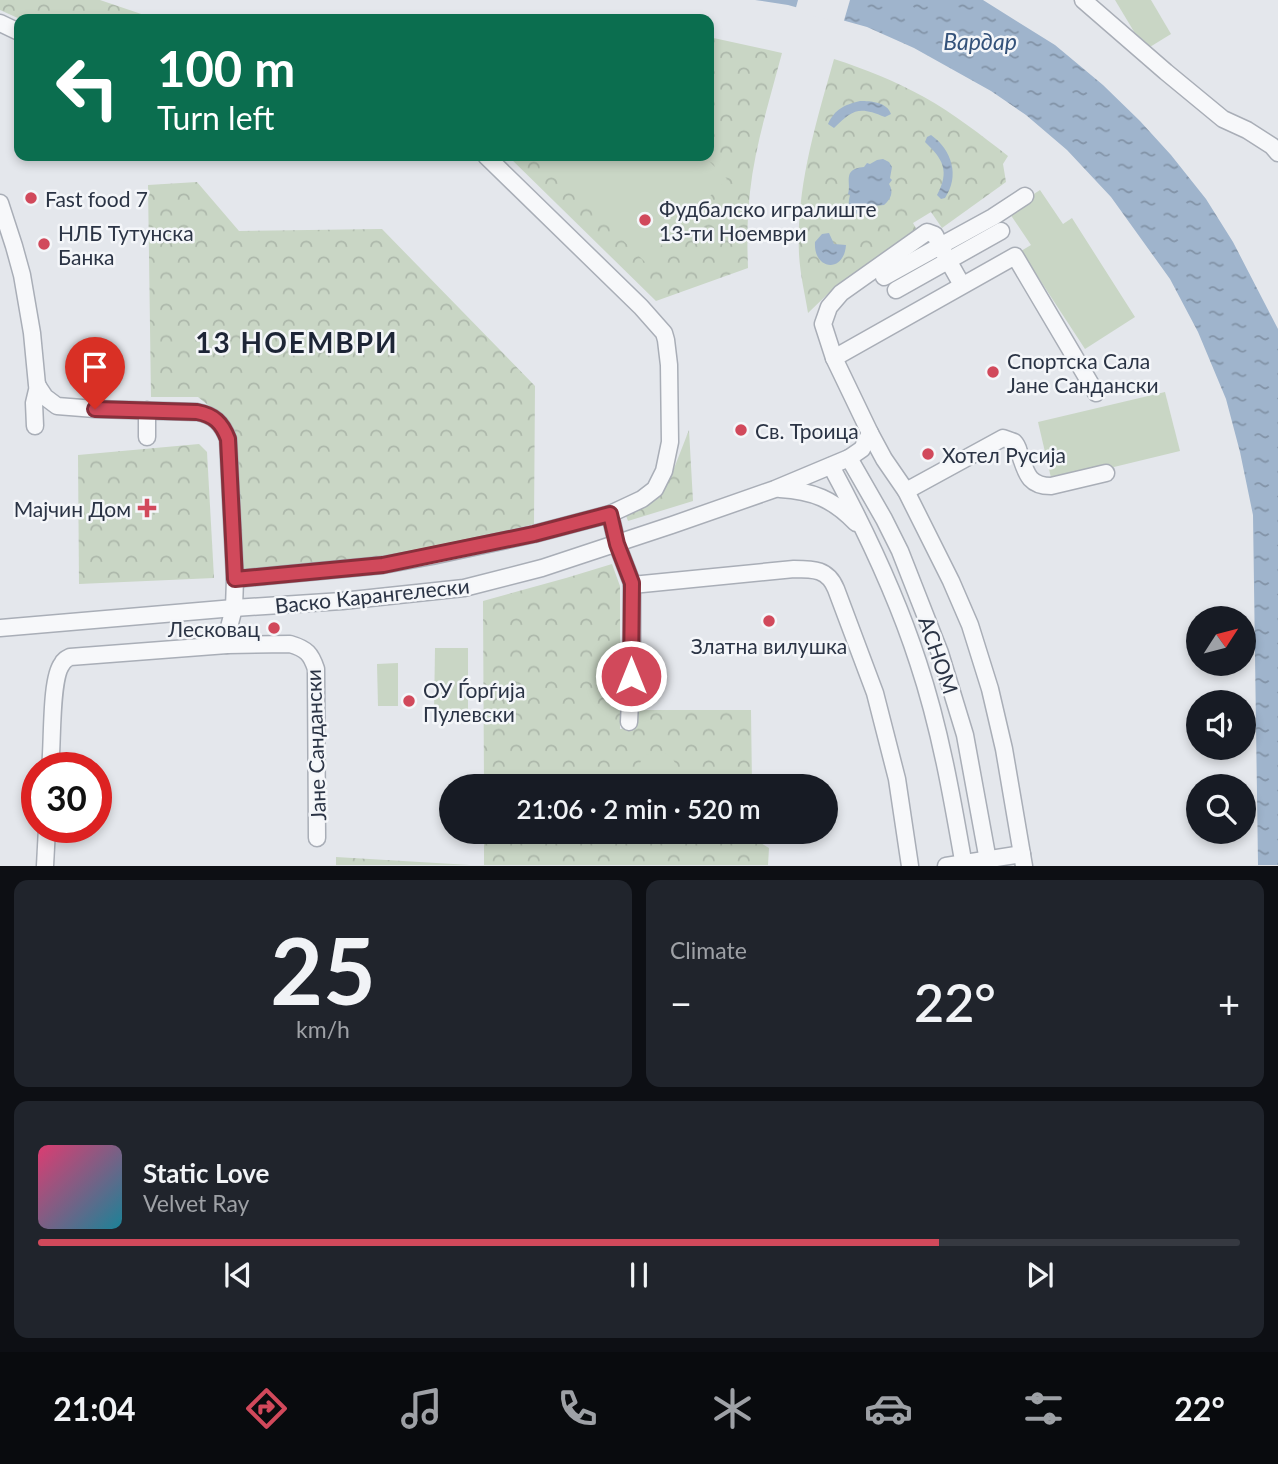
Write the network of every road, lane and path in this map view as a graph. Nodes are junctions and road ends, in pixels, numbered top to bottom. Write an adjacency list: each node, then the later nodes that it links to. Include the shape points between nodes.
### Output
1 (1083, 0): 2 (street, via 1223,119)
2 (1278, 153)
3 (491, 161): 25 (street, via 664,332 670,442 664,471 642,499)
4 (1025, 196): 6 (street)
5 (0, 203): 13 (street, via 22,275)
6 (993, 216): 7 (street); 8 (street)
7 (1001, 231): 9 (street); 10 (street)
8 (940, 246): 10 (street); 10 (street, via 890,283); 12 (street, via 927,232 841,293 822,324)
9 (1015, 256): 11 (street); 14 (street)
10 (949, 261): 11 (street)
11 (962, 285): 12 (street)
12 (834, 358): 17 (street)
13 (38, 386): 15 (street, via 44,397 57,405); 16 (street)
14 (1096, 393)
15 (147, 410): 18 (street); 28 (street, via 205,414 223,427 228,439)
16 (35, 426)
17 (870, 433): 19 (street, via 862,449); 20 (street)
18 (147, 437)
19 (849, 458): 20 (street); 21 (street, Васко Карангелески); 38 (street, АСНОМ, via 900,551 940,653 964,735)
20 (884, 459): 24 (street)
21 (831, 466): 23 (street, Васко Карангелески); 26 (street, АСНОМ)
22 (1106, 473): 24 (street, via 1043,486 1031,480 1013,441 1003,438)
23 (775, 489): 26 (street, via 823,497 850,517); 27 (street, Васко Карангелески)
24 (906, 491): 37 (street, via 951,581 982,660)
25 (610, 514): 27 (street); 28 (street, via 383,565)
26 (870, 542): 39 (street, АСНОМ, via 926,690 946,767)
27 (617, 544): 29 (street); 30 (street, Васко Карангелески, via 464,588)
28 (235, 579): 30 (street)
29 (632, 584): 33 (street); 41 (street, via 794,569 829,576 875,693 897,779)
30 (234, 608): 31 (street, Васко Карангелески); 32 (street)
31 (0, 628)
32 (226, 645): 34 (street, Јане Сандански, via 65,660 55,680); 35 (street, Јане Сандански, via 290,644 311,655 316,669)
33 (629, 722)
34 (51, 752)
35 (317, 838)
36 (46, 843): 40 (street)
37 (1023, 860): 38 (street)
38 (988, 862): 39 (street)
39 (963, 864): 42 (street)
40 (44, 866)
41 (910, 866)
42 (946, 866)

